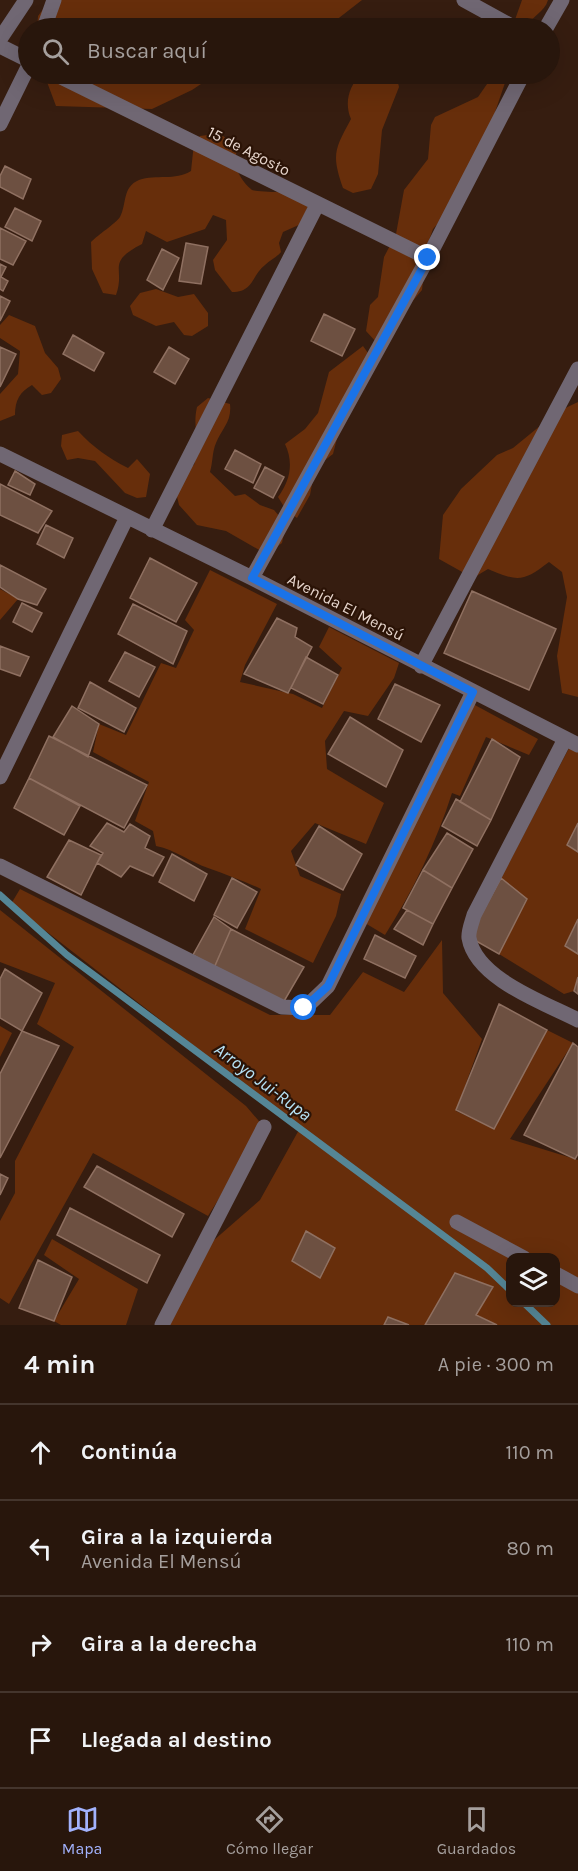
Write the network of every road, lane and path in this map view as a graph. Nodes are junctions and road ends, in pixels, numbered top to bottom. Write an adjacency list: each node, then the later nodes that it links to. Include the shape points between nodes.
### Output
1 (26, 0): 8 (street)
2 (54, 0): 5 (street)
3 (464, 0): 6 (street)
4 (561, 0): 7 (street)
5 (48, 18)
6 (497, 18)
7 (551, 18)
8 (0, 39)
9 (0, 46): 10 (street)
10 (18, 55)
11 (20, 84): 14 (street)
12 (75, 84): 15 (street, 15 de Agosto)
13 (518, 84): 16 (street)
14 (0, 124)
15 (317, 205): 16 (street, 15 de Agosto); 20 (street)
16 (428, 258): 21 (street)
17 (578, 369): 22 (street)
18 (0, 454): 19 (street, Avenida El Mensú)
19 (127, 517): 20 (street, Avenida El Mensú); 25 (street)
20 (152, 530): 21 (street, Avenida El Mensú)
21 (252, 578): 22 (street, Avenida El Mensú)
22 (421, 666): 23 (street, Avenida El Mensú)
23 (473, 692): 24 (street, Avenida El Mensú); 26 (street, via 328,986 304,1008 282,1007)
24 (572, 742): 27 (street, via 474,915 469,937 479,961 504,982)
25 (0, 777)
26 (0, 866)
27 (578, 1020)
28 (264, 1127): 33 (street)
29 (457, 1222): 30 (street)
30 (516, 1253)
31 (560, 1277): 32 (street)
32 (578, 1286)
33 (162, 1325)

